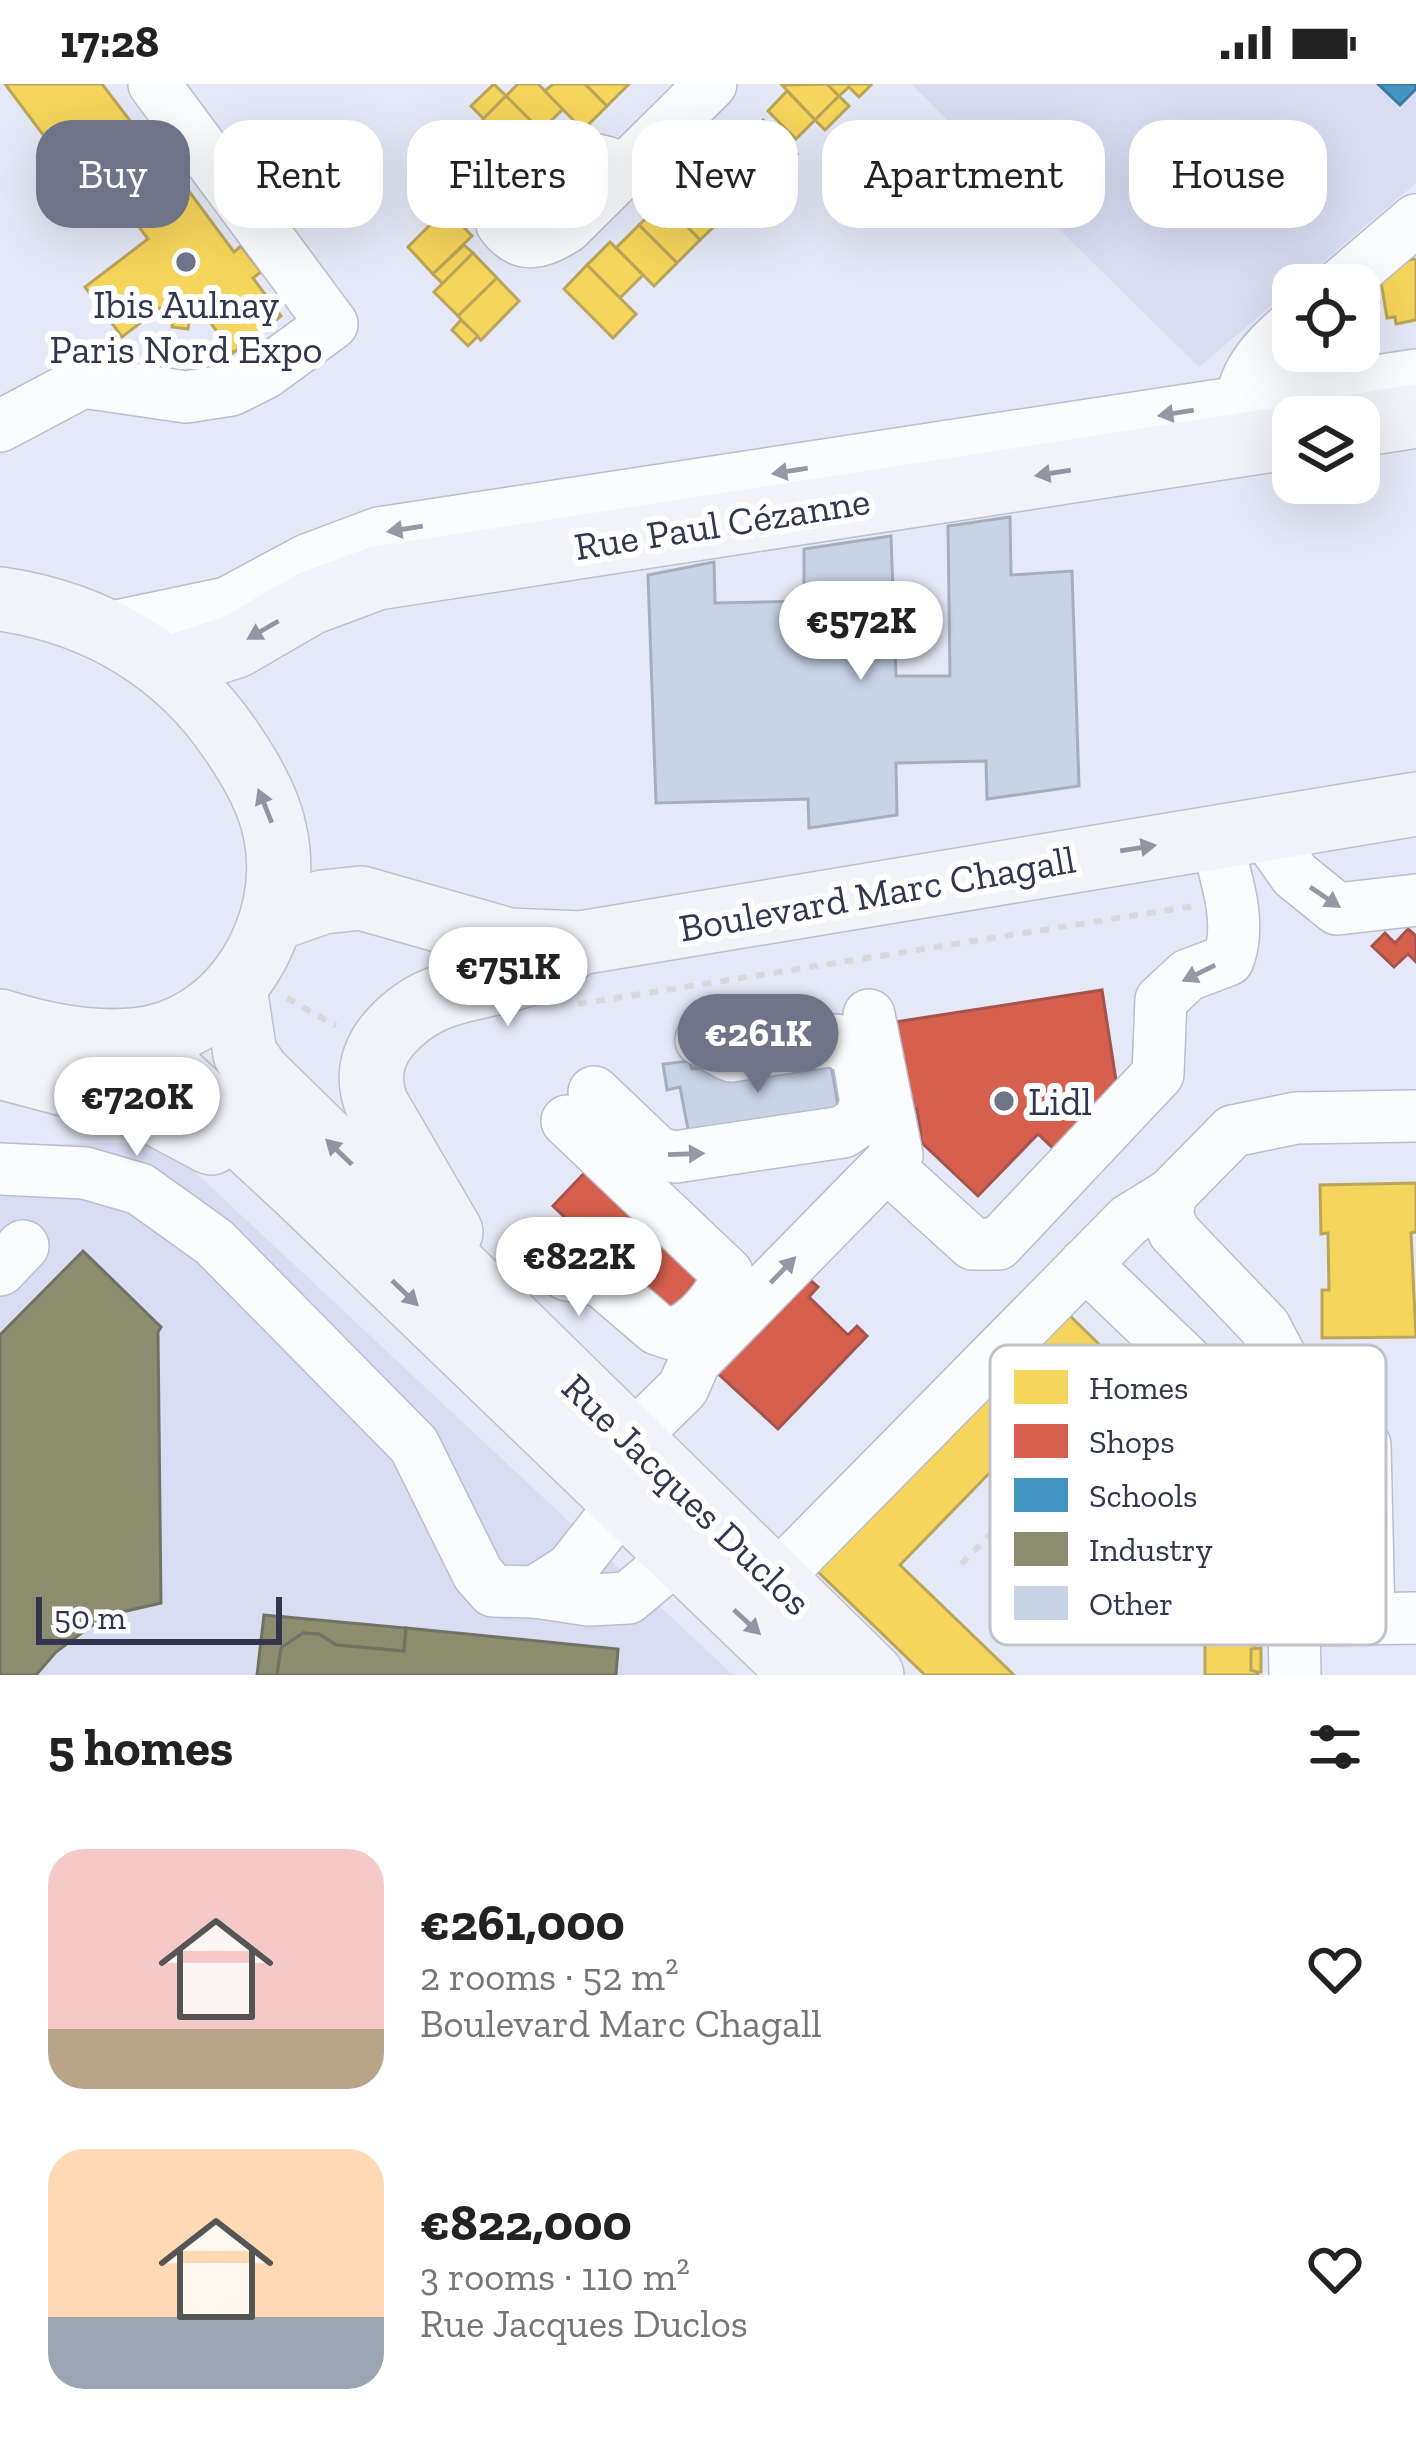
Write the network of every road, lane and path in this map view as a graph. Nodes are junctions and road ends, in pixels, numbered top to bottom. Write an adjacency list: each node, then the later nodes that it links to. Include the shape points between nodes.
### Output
1 (154, 84): 10 (street, via 332,324 231,391 186,397 83,382)
2 (711, 84): 3 (street)
3 (625, 170)
4 (1416, 220): 5 (street)
5 (1365, 264)
6 (1272, 347): 11 (street, via 1250,369)
7 (1416, 375): 11 (street)
8 (1416, 416): 9 (main road)
9 (1380, 422)
10 (0, 426)
11 (1256, 428): 13 (street, one-way to 13, via 379,533 227,603); 14 (main road, Rue Paul Cézanne, one-way to 14, via 395,574)
12 (0, 599): 13 (main road)
13 (103, 629): 14 (main road)
14 (169, 668): 19 (main road, one-way to 14, via 280,886 275,831 250,768 208,706)
15 (1416, 804): 16 (main road, Boulevard Marc Chagall)
16 (1238, 832): 17 (street, one-way to 17, via 1337,909); 18 (street); 20 (main road, Boulevard Marc Chagall, one-way to 16)
17 (1416, 900)
18 (1229, 901): 22 (path); 31 (street, one-way to 31, via 1235,943 1228,960 1188,975 1161,1000 1158,1074 998,1244 973,1244)
19 (272, 920): 20 (main road, Boulevard Marc Chagall, via 361,898 508,940); 21 (main road, via 258,953)
20 (580, 943): 27 (main road, via 545,967 430,1000 406,1014)
21 (272, 988): 25 (main road); 27 (path); 28 (main road); 28 (path, via 272,1028)
22 (569, 1005)
23 (869, 1016): 31 (street, via 897,1155)
24 (0, 1021): 25 (main road, via 47,1036)
25 (137, 1040): 33 (main road, Rue Jacques Duclos)
26 (701, 1040): 36 (street, one-way to 26, via 602,1281 672,1334 724,1288 727,1273 580,1106 675,1157 843,1132 859,1121 866,1103 859,1055 848,1045 836,1040 731,1056)
27 (377, 1049): 37 (main road, via 369,1086 377,1106)
28 (244, 1054): 37 (main road, Rue Jacques Duclos, one-way to 28)
29 (0, 1066): 33 (main road, via 136,1103)
30 (1416, 1116): 34 (street, via 1296,1118 1233,1131)
31 (887, 1166): 42 (street, one-way to 31, via 682,1388 694,1361)
32 (0, 1169): 49 (street, via 85,1173 140,1189 187,1221 414,1445 493,1591)
33 (297, 1188): 43 (main road, Rue Jacques Duclos, one-way to 43)
34 (1171, 1194): 35 (street, via 1129,1220); 40 (street, via 1174,1232)
35 (1085, 1264): 38 (street); 39 (street)
36 (567, 1275)
37 (492, 1301): 42 (main road, Rue Jacques Duclos)
38 (1005, 1345)
39 (1170, 1345)
40 (1274, 1345)
41 (990, 1361): 47 (street)
42 (630, 1440): 47 (main road, Rue Jacques Duclos)
43 (622, 1504): 45 (main road, Rue Jacques Duclos); 49 (street, via 571,1569)
44 (990, 1536): 46 (path)
45 (677, 1557): 49 (street, via 628,1598); 52 (main road, Rue Jacques Duclos, one-way to 52)
46 (962, 1564)
47 (774, 1580): 53 (main road, Rue Jacques Duclos)
48 (1386, 1580): 50 (street)
49 (535, 1592)
50 (1392, 1618)
51 (1294, 1645): 54 (street)
52 (802, 1675)
53 (872, 1675)
54 (1295, 1675)

